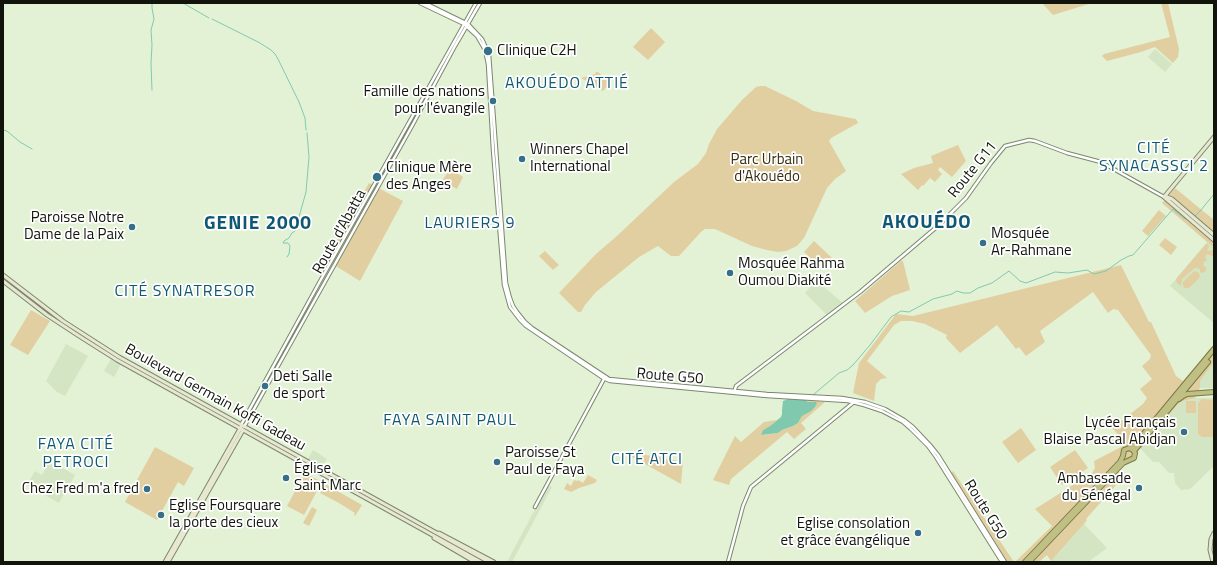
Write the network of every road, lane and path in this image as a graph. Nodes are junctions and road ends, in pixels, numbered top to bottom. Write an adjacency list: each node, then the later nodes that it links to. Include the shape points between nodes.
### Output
1 (420, 3): 5 (street)
2 (425, 3): 5 (street)
3 (476, 3): 5 (street, Route d'Abatta)
4 (480, 3): 5 (street, Route d'Abatta)
5 (466, 24): 14 (street, via 479,34 489,54 506,283 510,298 517,312 532,328); 20 (street, Route d'Abatta, via 329,266); 20 (street, Route d'Abatta, via 412,126)
6 (1214, 137): 7 (main road)
7 (1164, 197): 8 (main road, via 1172,199); 9 (main road); 15 (street, Route G11, via 1101,162 1028,140 1005,146 966,198 943,222 860,292 736,386)
8 (1214, 235)
9 (1214, 240)
10 (3, 275): 20 (main road, Boulevard Germain Koffi Gadeau, via 104,348)
11 (3, 281): 20 (main road, Boulevard Germain Koffi Gadeau, via 47,315 101,350)
12 (1214, 349): 21 (highway)
13 (1214, 354): 19 (highway)
14 (605, 378): 15 (street, Route G50); 24 (street)
15 (734, 392): 17 (street); 17 (street)
16 (1214, 392): 19 (highway, via 1184,395)
17 (810, 398): 18 (street, Route G50, via 842,398)
18 (854, 401): 33 (street, via 751,487 743,506); 34 (street, Route G50, via 885,409 913,427 930,445)
19 (1162, 418): 21 (highway)
20 (242, 428): 25 (main road, Boulevard Germain Koffi Gadeau); 28 (main road); 29 (main road)
21 (1133, 450): 22 (highway, via 1124,450); 23 (highway, via 1134,458)
22 (1123, 456): 23 (highway); 35 (highway)
23 (1127, 460): 36 (highway)
24 (535, 506)
25 (422, 527): 27 (main road, Boulevard Germain Koffi Gadeau); 27 (main road, via 445,545); 32 (main road, via 447,536)
26 (1214, 533): 37 (main road, via 1210,550)
27 (476, 559): 30 (main road, Boulevard Germain Koffi Gadeau); 31 (main road, Boulevard Germain Koffi Gadeau)
28 (165, 562)
29 (168, 562)
30 (482, 562)
31 (489, 562)
32 (494, 562)
33 (728, 562)
34 (1003, 562)
35 (1025, 562)
36 (1029, 562)
37 (1213, 562)

